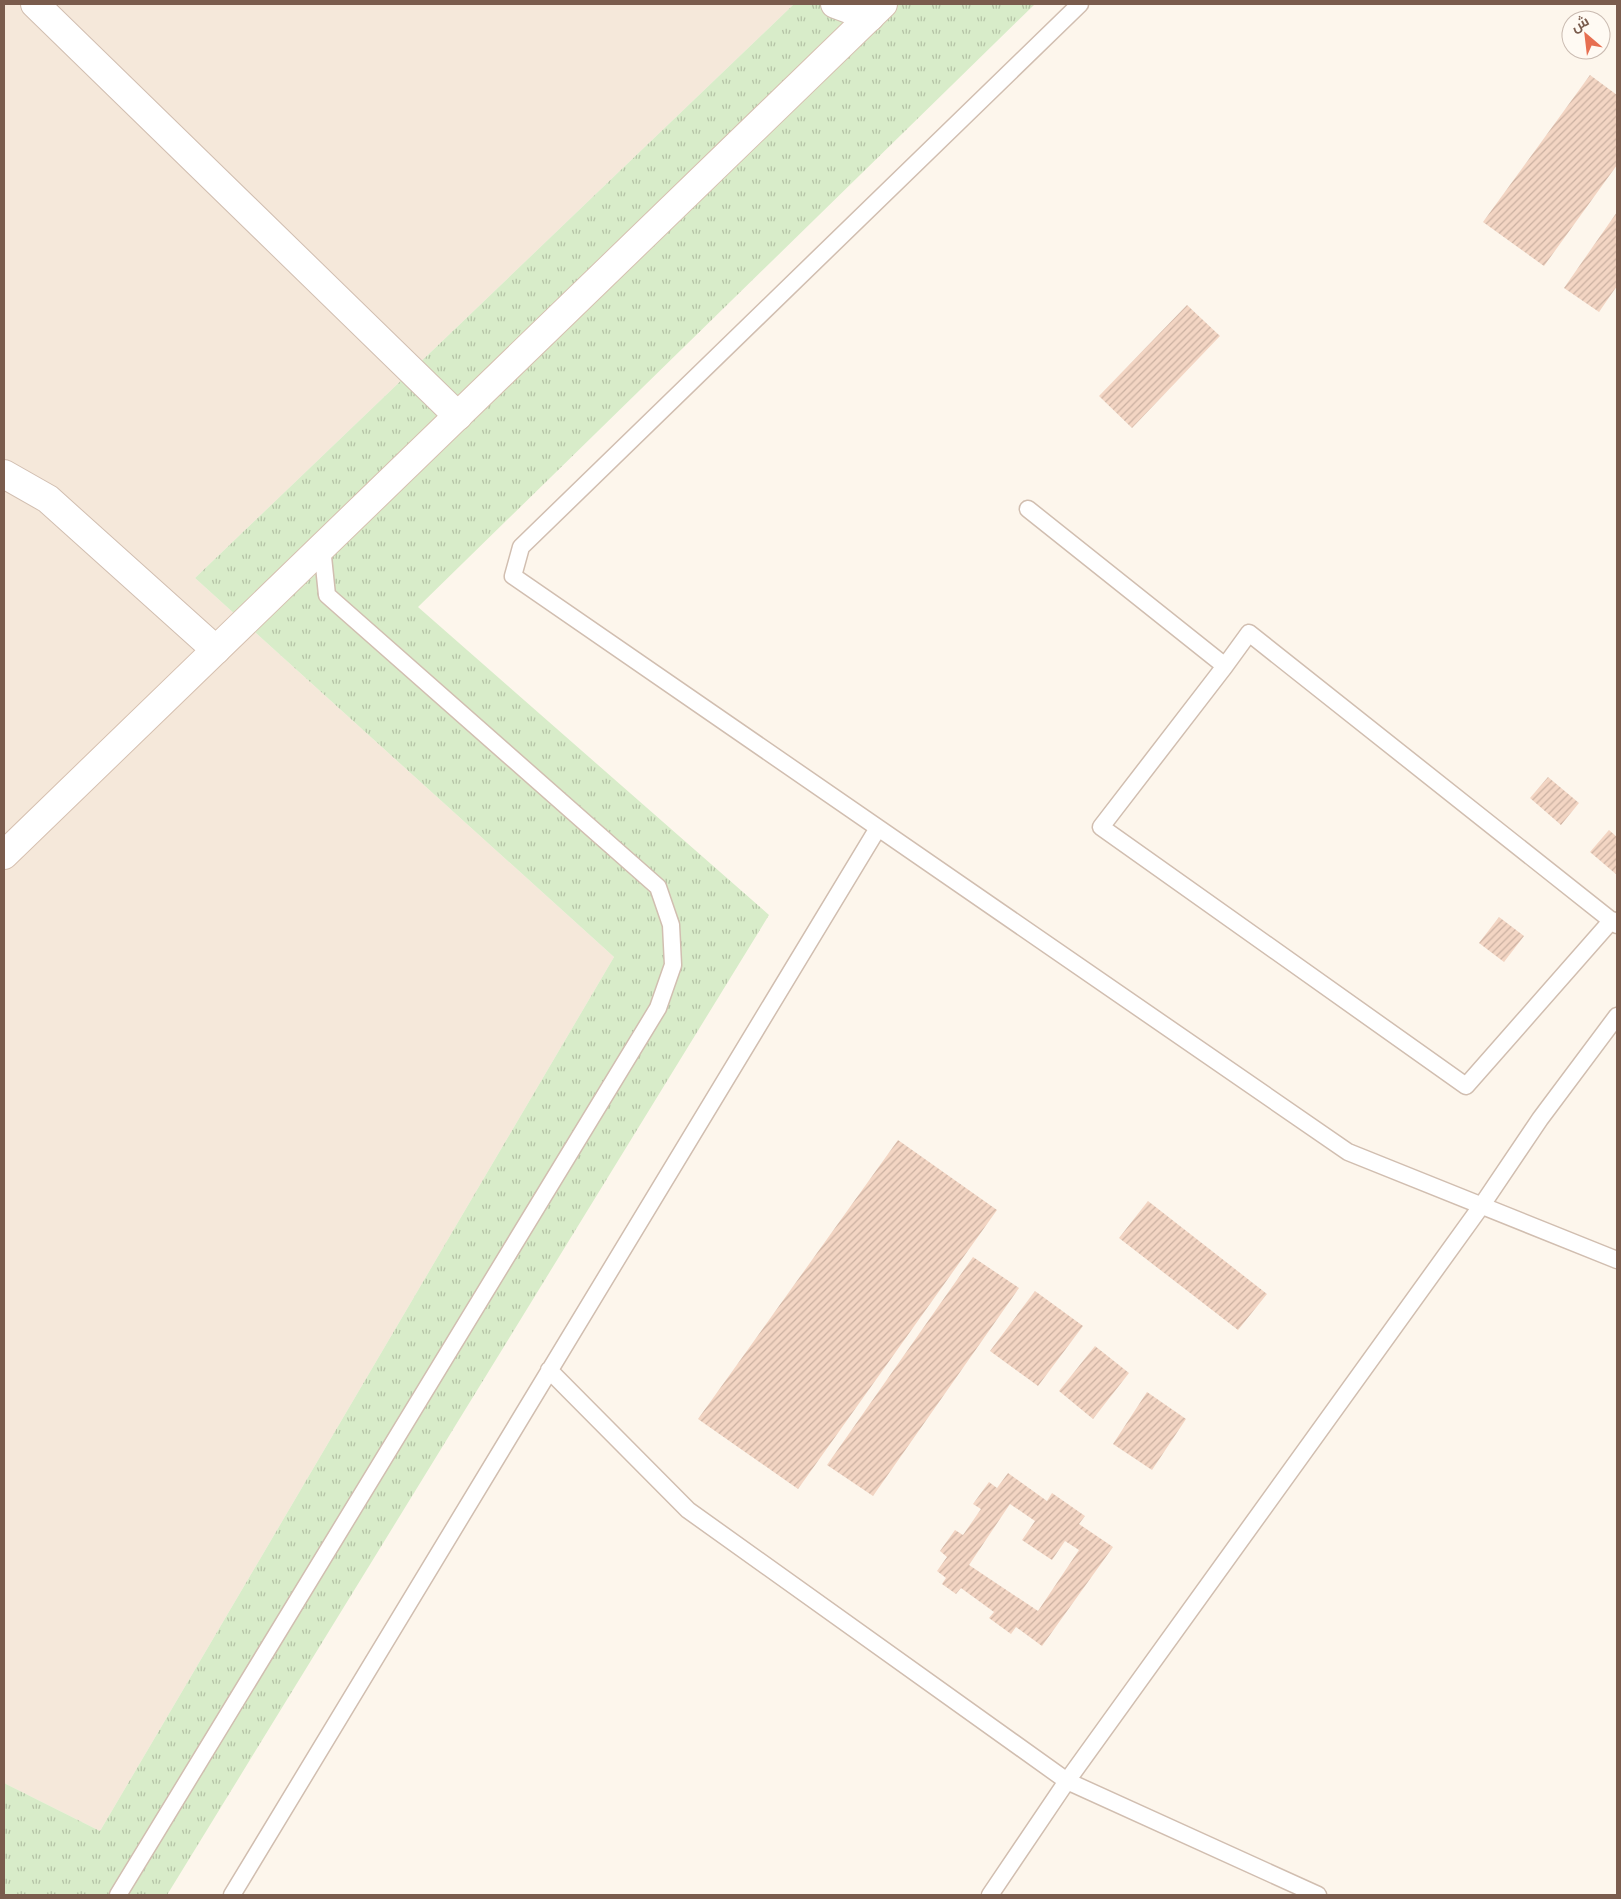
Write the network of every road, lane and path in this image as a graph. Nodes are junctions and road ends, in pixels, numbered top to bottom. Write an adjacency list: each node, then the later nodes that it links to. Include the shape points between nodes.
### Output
1 (35, 4): 5 (street)
2 (835, 4): 4 (street)
3 (1080, 4): 11 (lane, via 521,547 513,576)
4 (877, 10): 5 (street)
5 (458, 416): 8 (street)
6 (4, 474): 9 (street, via 48,499)
7 (1028, 509): 10 (lane)
8 (322, 547): 9 (street); 19 (lane, via 327,595 658,887 671,925 673,965 658,1008)
9 (216, 650): 12 (street)
10 (1225, 666): 13 (lane, via 1248,633); 13 (lane, via 1101,827 1466,1086)
11 (878, 828): 15 (lane, via 1348,1152); 17 (lane)
12 (4, 855)
13 (1615, 923)
14 (1617, 1016): 15 (lane, via 1540,1119)
15 (1482, 1205): 16 (lane); 18 (lane)
16 (1617, 1260)
17 (549, 1370): 18 (lane, via 688,1510); 20 (lane)
18 (1067, 1781): 21 (lane); 22 (lane)
19 (118, 1895)
20 (232, 1895)
21 (990, 1895)
22 (1318, 1895)

